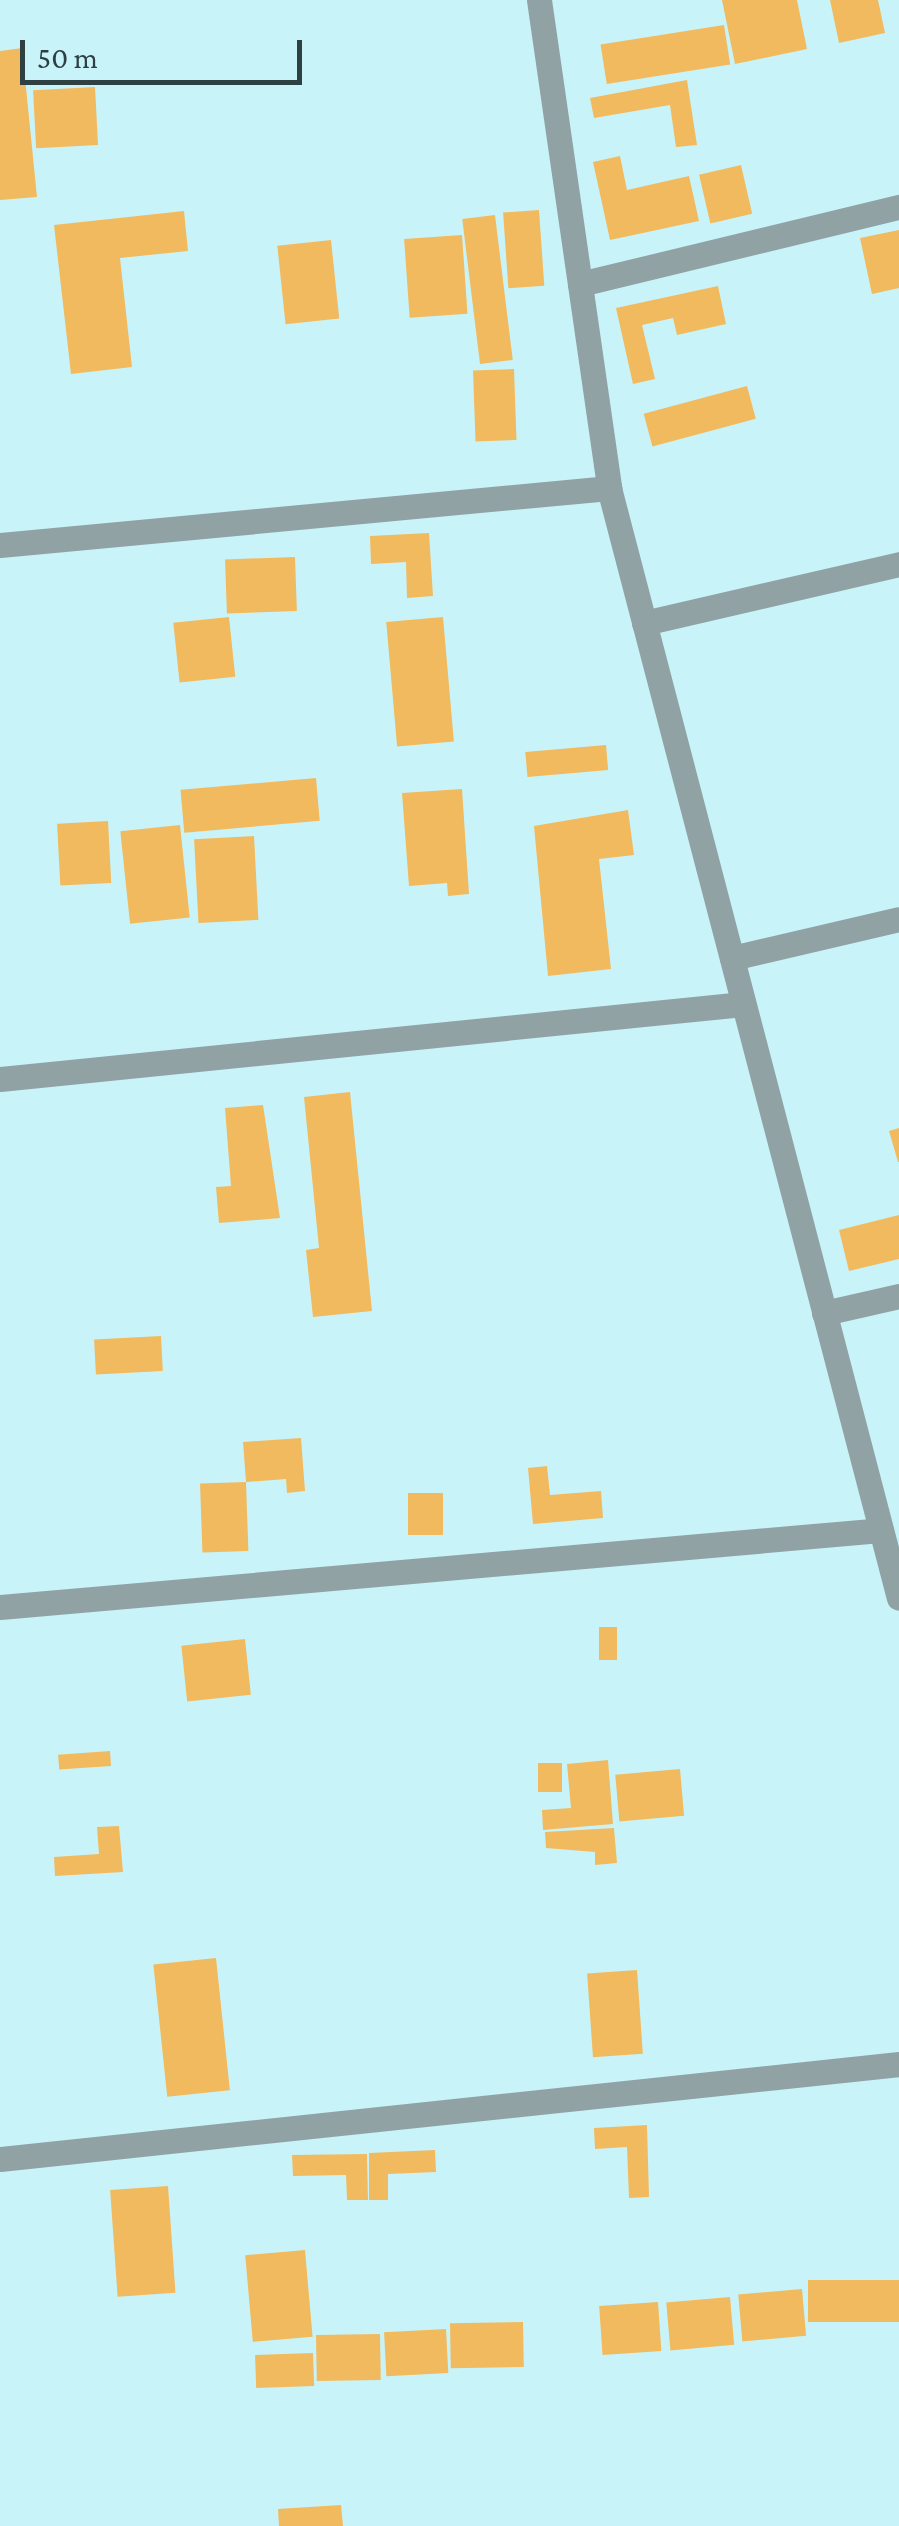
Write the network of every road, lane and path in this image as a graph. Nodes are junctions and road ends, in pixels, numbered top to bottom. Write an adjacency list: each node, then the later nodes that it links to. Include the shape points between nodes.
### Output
1 (539, 0): 3 (street)
2 (899, 207): 3 (street)
3 (580, 284): 4 (street)
4 (608, 488): 5 (street); 7 (street)
5 (0, 546)
6 (899, 564): 7 (street)
7 (644, 623): 9 (street)
8 (899, 919): 9 (street)
9 (732, 958): 10 (street)
10 (743, 1004): 11 (street); 13 (street)
11 (0, 1079)
12 (899, 1296): 13 (street)
13 (824, 1313): 14 (street)
14 (881, 1530): 15 (street); 16 (street)
15 (899, 1598)
16 (0, 1607)
17 (899, 2064): 18 (street)
18 (0, 2159)

